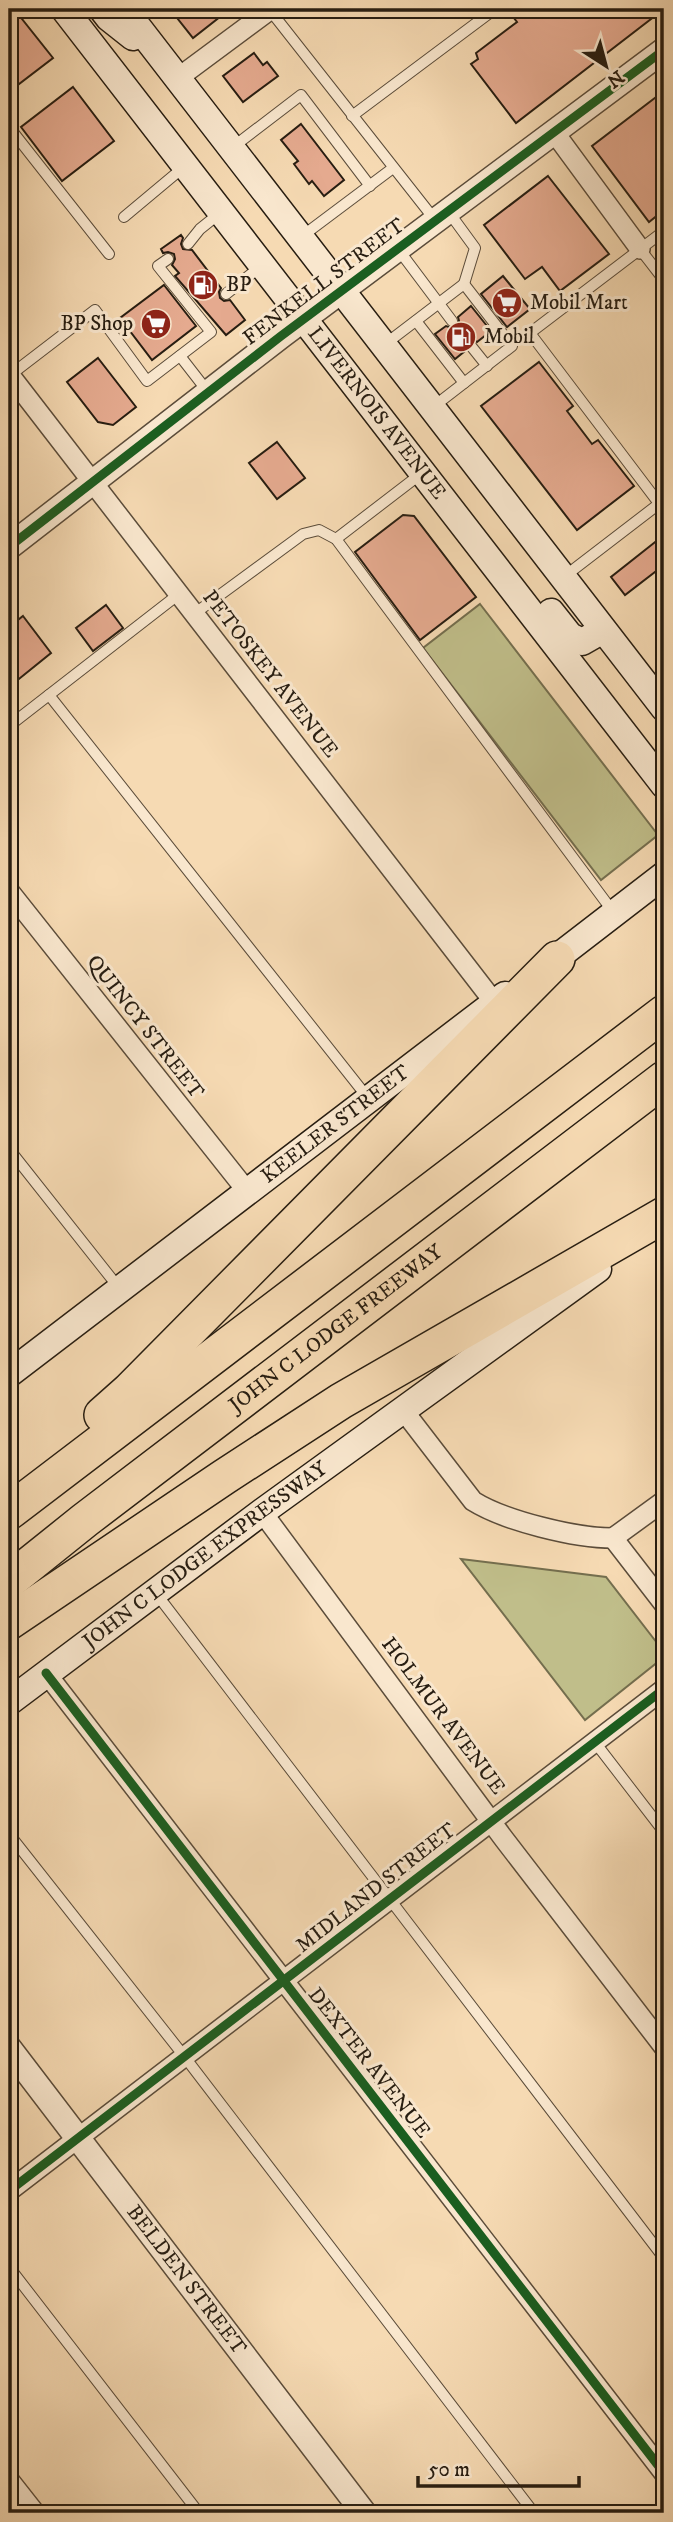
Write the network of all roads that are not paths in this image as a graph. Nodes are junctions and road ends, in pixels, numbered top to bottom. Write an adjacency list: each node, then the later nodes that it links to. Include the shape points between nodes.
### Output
1 (64, 9): 12 (main road, LIVERNOIS AVENUE)
2 (102, 9): 7 (main road)
3 (124, 9): 7 (main road)
4 (270, 9): 7 (street); 8 (lane)
5 (495, 9): 8 (lane)
6 (664, 50): 10 (street, FENKELL STREET)
7 (174, 72): 11 (main road)
8 (352, 116): 13 (lane)
9 (9, 127): 23 (lane)
10 (554, 132): 16 (street, FENKELL STREET); 22 (street)
11 (232, 148): 14 (lane, via 301,95); 19 (main road)
12 (186, 165): 15 (main road, LIVERNOIS AVENUE); 17 (lane)
13 (393, 168): 14 (lane); 16 (lane)
14 (370, 186): 19 (lane)
15 (222, 212): 20 (lane); 25 (main road, LIVERNOIS AVENUE)
16 (442, 216): 21 (street, FENKELL STREET); 27 (lane, via 475,248)
17 (124, 217)
18 (664, 231): 22 (lane)
19 (301, 237): 28 (main road)
20 (188, 244)
21 (397, 249): 28 (street, FENKELL STREET); 30 (lane)
22 (640, 249): 26 (lane); 45 (lane, via 530,333)
23 (109, 254)
24 (168, 259): 36 (lane, via 158,266 202,313 211,332)
25 (263, 265): 29 (lane); 31 (main road, LIVERNOIS AVENUE)
26 (664, 281)
27 (464, 284): 30 (lane); 37 (lane, via 512,346)
28 (342, 291): 31 (street, FENKELL STREET); 34 (main road)
29 (226, 294)
30 (439, 303): 32 (lane); 33 (lane)
31 (305, 318): 40 (main road, LIVERNOIS AVENUE); 41 (street, FENKELL STREET)
32 (416, 321): 34 (lane); 39 (lane)
33 (452, 321)
34 (384, 345): 42 (main road)
35 (471, 346): 37 (lane)
36 (180, 356): 38 (lane, via 148,381 95,310); 41 (lane)
37 (486, 366): 39 (lane)
38 (9, 375): 44 (street, PETOSKEY AVENUE)
39 (464, 383): 42 (lane)
40 (356, 385): 43 (main road, LIVERNOIS AVENUE); 51 (main road, via 418,439 570,636 582,642)
41 (208, 393): 44 (street, FENKELL STREET)
42 (432, 407): 48 (main road)
43 (423, 472): 46 (lane); 55 (main road, LIVERNOIS AVENUE)
44 (93, 482): 47 (street, FENKELL STREET); 49 (street, PETOSKEY AVENUE)
45 (663, 505): 48 (lane)
46 (336, 538): 50 (lane, via 319,530 303,534); 58 (lane)
47 (9, 547)
48 (563, 578): 51 (main road)
49 (179, 594): 50 (street, PETOSKEY AVENUE); 52 (lane)
50 (194, 614): 60 (street, PETOSKEY AVENUE)
51 (603, 630): 53 (main road)
52 (48, 695): 54 (lane); 63 (lane)
53 (664, 708)
54 (9, 726)
55 (664, 785)
56 (664, 875): 58 (main road, KEELER STREET)
57 (9, 891): 65 (street, QUINCY STREET)
58 (615, 914): 59 (main road, KEELER STREET)
59 (557, 958): 60 (main road, KEELER STREET); 71 (highway, via 129,1391)
60 (494, 1002): 63 (main road, KEELER STREET)
61 (664, 1013): 73 (highway)
62 (664, 1079): 76 (highway, JOHN C LODGE FREEWAY)
63 (368, 1098): 65 (main road, KEELER STREET)
64 (9, 1149): 68 (lane)
65 (247, 1191): 68 (main road, KEELER STREET)
66 (664, 1215): 79 (highway, via 341,1401)
67 (664, 1221): 70 (main road, JOHN C LODGE EXPRESSWAY)
68 (120, 1289): 69 (main road, KEELER STREET)
69 (9, 1374)
70 (403, 1410): 74 (main road, JOHN C LODGE EXPRESSWAY); 75 (street, via 472,1502 554,1530)
71 (9, 1500)
72 (664, 1501): 75 (street)
73 (9, 1512)
74 (262, 1512): 77 (main road, JOHN C LODGE EXPRESSWAY); 84 (street, HOLMUR AVENUE)
75 (613, 1538): 78 (street)
76 (9, 1581)
77 (155, 1592): 80 (main road, JOHN C LODGE EXPRESSWAY); 87 (lane)
78 (664, 1604)
79 (9, 1622)
80 (46, 1673): 82 (main road, JOHN C LODGE EXPRESSWAY); 88 (street, DEXTER AVENUE)
81 (664, 1689): 83 (street, MIDLAND STREET)
82 (9, 1702)
83 (594, 1741): 84 (street, MIDLAND STREET); 85 (lane)
84 (492, 1820): 87 (street, MIDLAND STREET); 89 (street, HOLMUR AVENUE)
85 (664, 1832)
86 (9, 1834): 91 (lane)
87 (389, 1900): 88 (street, MIDLAND STREET); 94 (lane)
88 (284, 1980): 91 (street, MIDLAND STREET); 96 (street, DEXTER AVENUE)
89 (664, 2047)
90 (9, 2048): 92 (street, BELDEN STREET)
91 (184, 2056): 92 (street, MIDLAND STREET); 101 (lane)
92 (78, 2138): 93 (street, MIDLAND STREET); 100 (street, BELDEN STREET)
93 (9, 2190)
94 (664, 2258)
95 (9, 2267): 99 (lane)
96 (664, 2473)
97 (9, 2480): 98 (street)
98 (35, 2513)
99 (199, 2513)
100 (364, 2513)
101 (534, 2513)

